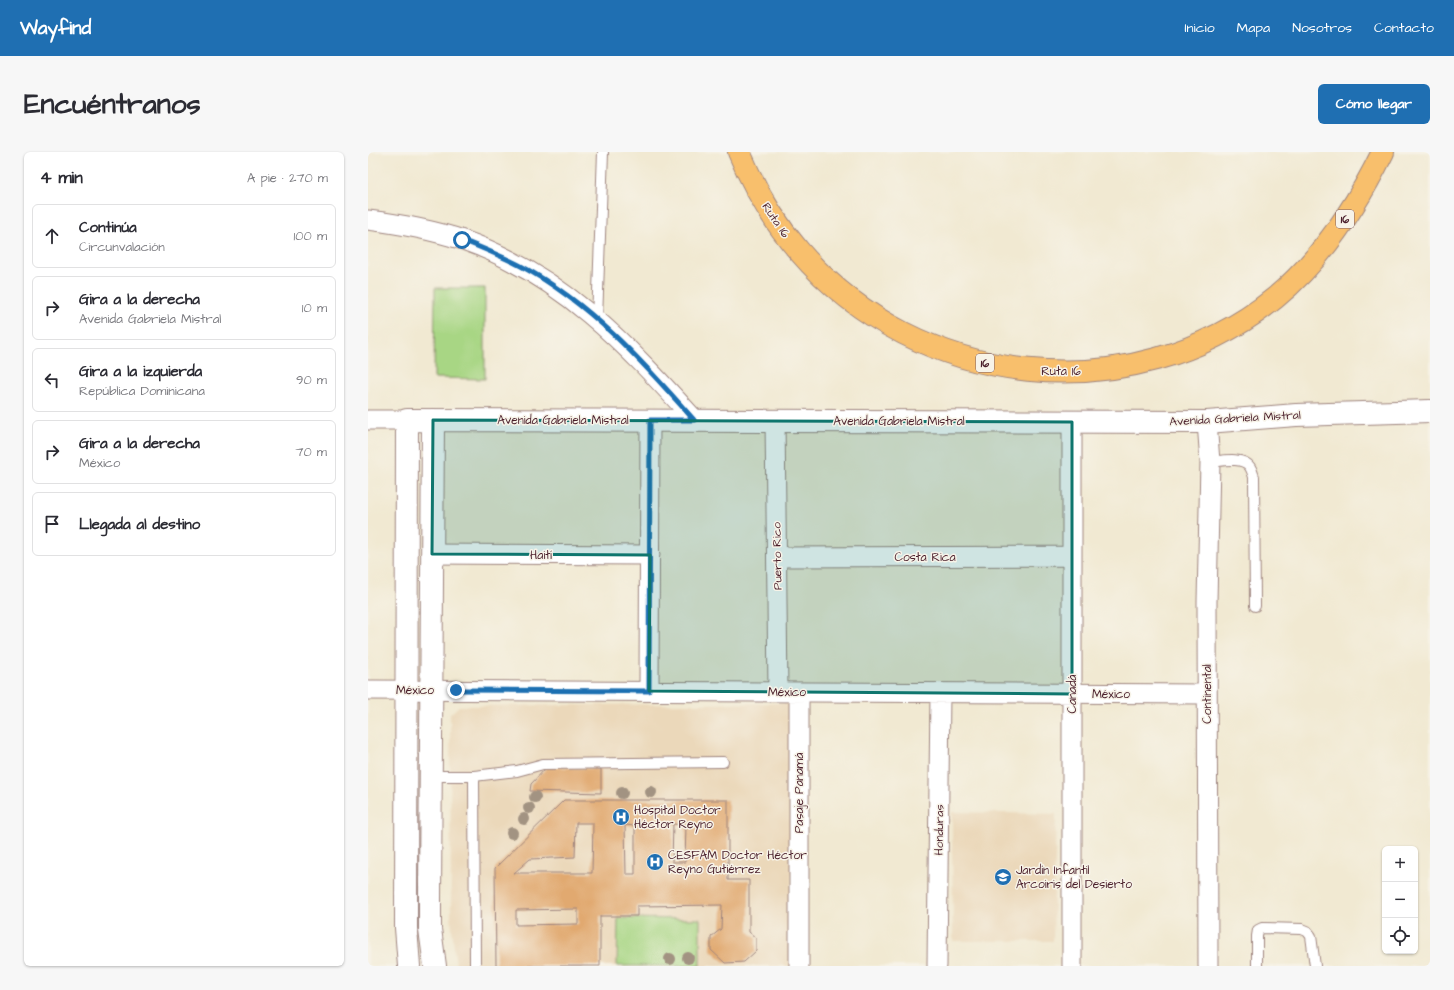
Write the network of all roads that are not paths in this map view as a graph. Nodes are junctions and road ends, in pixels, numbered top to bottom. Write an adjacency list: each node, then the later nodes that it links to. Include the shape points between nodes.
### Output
1 (603, 152): 5 (lane)
2 (738, 152): 3 (highway, Ruta 16 / 16, via 765,204 800,252 822,276 874,316 902,332 960,356 990,364 1048,372 1102,370 1154,359 1206,340 1253,313 1296,278 1330,240 1368,182)
3 (1383, 152)
4 (368, 220): 5 (street, via 430,231 493,252 548,282)
5 (598, 320): 11 (street, via 646,366)
6 (1430, 411): 14 (street, Avenida Gabriela Mistral, via 1320,414)
7 (368, 420): 8 (street, Avenida Gabriela Mistral)
8 (407, 420): 9 (street, Avenida Gabriela Mistral); 22 (street)
9 (433, 420): 10 (street, Avenida Gabriela Mistral); 16 (street)
10 (650, 420): 11 (street, Avenida Gabriela Mistral); 17 (street)
11 (694, 420): 12 (street, Avenida Gabriela Mistral)
12 (775, 420): 13 (street, Avenida Gabriela Mistral); 19 (street, Puerto Rico)
13 (1072, 422): 14 (street, Avenida Gabriela Mistral); 18 (street, Canadá)
14 (1207, 422): 15 (street, Continental)
15 (1210, 462): 20 (lane, via 1238,460 1250,467 1254,477); 29 (street, Continental)
16 (432, 554): 17 (street, Haití); 23 (street)
17 (650, 555): 24 (street)
18 (1072, 556): 19 (street, Costa Rica); 28 (street, Canadá)
19 (777, 557): 25 (street, Puerto Rico)
20 (1255, 606)
21 (368, 690): 22 (street, México)
22 (407, 690): 23 (street, México); 33 (street, via 406,921)
23 (431, 690): 24 (street, México); 31 (street)
24 (649, 691): 25 (street, México)
25 (778, 692): 26 (street, México)
26 (799, 692): 27 (street, México); 36 (street, Pasaje Panamá)
27 (940, 693): 28 (street, México); 37 (street, Honduras)
28 (1072, 694): 29 (street, México); 38 (street, Canadá)
29 (1207, 694): 39 (street, Continental)
30 (723, 762): 32 (lane, via 543,764 517,771)
31 (430, 776): 32 (lane); 34 (street, via 430,929)
32 (474, 776): 35 (lane)
33 (409, 966)
34 (434, 966)
35 (475, 966)
36 (799, 966)
37 (937, 966)
38 (1072, 966)
39 (1208, 966)
40 (1257, 966): 41 (lane, via 1257,936 1258,930 1262,928 1307,931 1311,936)
41 (1315, 966)

